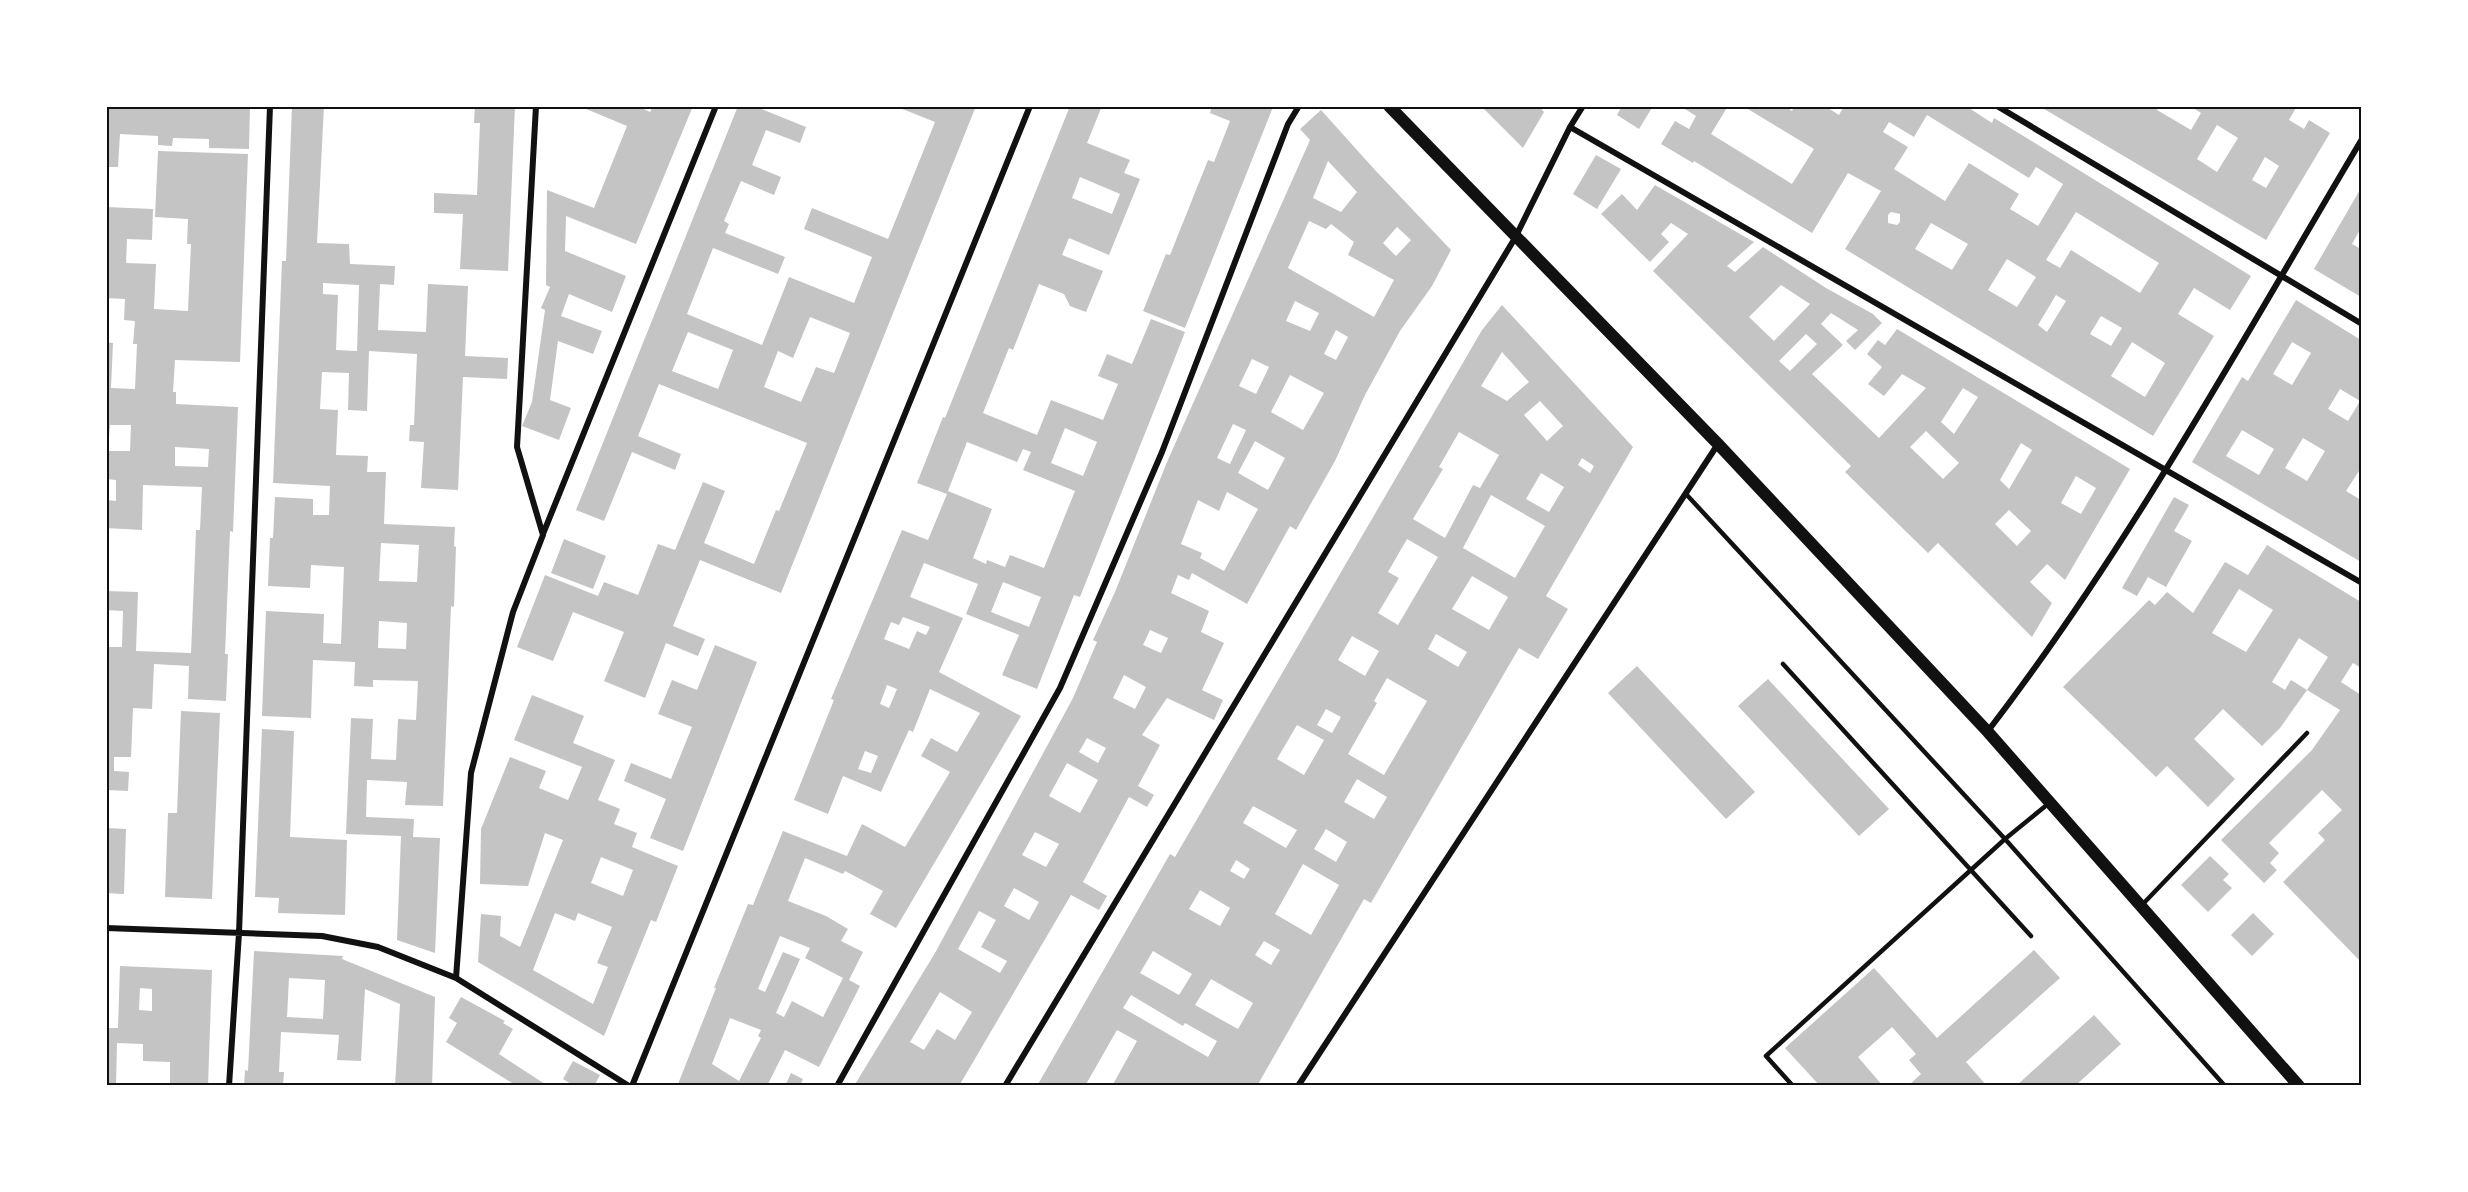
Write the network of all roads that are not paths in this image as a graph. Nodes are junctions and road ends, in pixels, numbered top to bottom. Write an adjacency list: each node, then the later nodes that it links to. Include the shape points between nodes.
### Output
1 (270, 106): 27 (street)
2 (536, 106): 17 (street, via 517,447)
3 (716, 106): 17 (street)
4 (1030, 106): 31 (street)
5 (1299, 106): 32 (street, via 1288,124 1162,453 1060,687)
6 (1389, 106): 11 (main road)
7 (1583, 106): 9 (street)
8 (1997, 106): 12 (street)
9 (1570, 128): 11 (street); 15 (street)
10 (2361, 138): 12 (street)
11 (1515, 238): 14 (main road); 33 (street)
12 (2280, 277): 13 (street); 15 (street)
13 (2361, 324)
14 (1718, 444): 16 (street); 20 (main road)
15 (2165, 469): 18 (street); 20 (street, via 2043,660)
16 (1686, 494): 23 (lane); 34 (street)
17 (543, 535): 29 (street, via 513,612 471,773)
18 (2361, 583)
19 (1783, 664): 24 (lane)
20 (1988, 732): 22 (main road)
21 (2307, 733): 25 (lane)
22 (2050, 802): 23 (lane); 25 (main road)
23 (2005, 839): 24 (lane); 36 (lane)
24 (1971, 870): 28 (lane); 35 (lane, via 1766,1056)
25 (2141, 906): 37 (main road)
26 (106, 928): 27 (street)
27 (239, 933): 29 (street, via 322,936 378,947); 30 (street)
28 (2031, 936)
29 (456, 978): 31 (street)
30 (229, 1086)
31 (631, 1086)
32 (837, 1086)
33 (1005, 1086)
34 (1298, 1086)
35 (1793, 1086)
36 (2225, 1086)
37 (2300, 1086)

